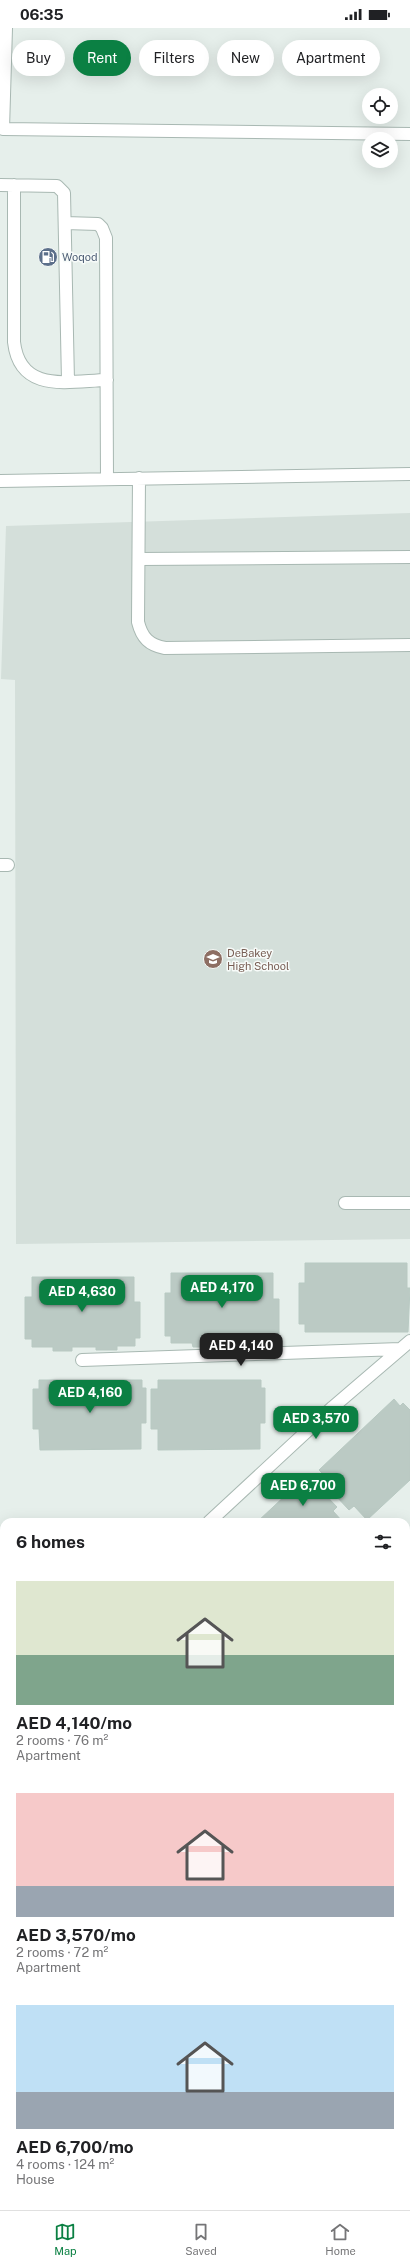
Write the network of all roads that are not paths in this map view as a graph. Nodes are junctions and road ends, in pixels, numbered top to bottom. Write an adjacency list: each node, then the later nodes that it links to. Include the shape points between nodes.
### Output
1 (6, 28): 2 (street)
2 (2, 129): 3 (street)
3 (410, 134)
4 (0, 185): 5 (street)
5 (14, 185): 6 (street, via 52,186 61,189 65,198); 8 (street, via 16,357 23,369 35,378)
6 (65, 223): 7 (street, via 98,224 105,233); 8 (street)
7 (107, 380): 8 (street); 10 (street)
8 (68, 381)
9 (410, 474): 11 (street)
10 (107, 478): 11 (street); 12 (street)
11 (139, 478): 14 (street)
12 (0, 481)
13 (410, 557): 14 (street)
14 (139, 559): 15 (street, via 138,622 140,632 155,646 165,648)
15 (410, 645)
16 (345, 1203): 17 (street)
17 (410, 1203)
18 (410, 1341): 19 (street)
19 (400, 1349): 20 (street); 21 (street)
20 (82, 1360)
21 (213, 1518)

